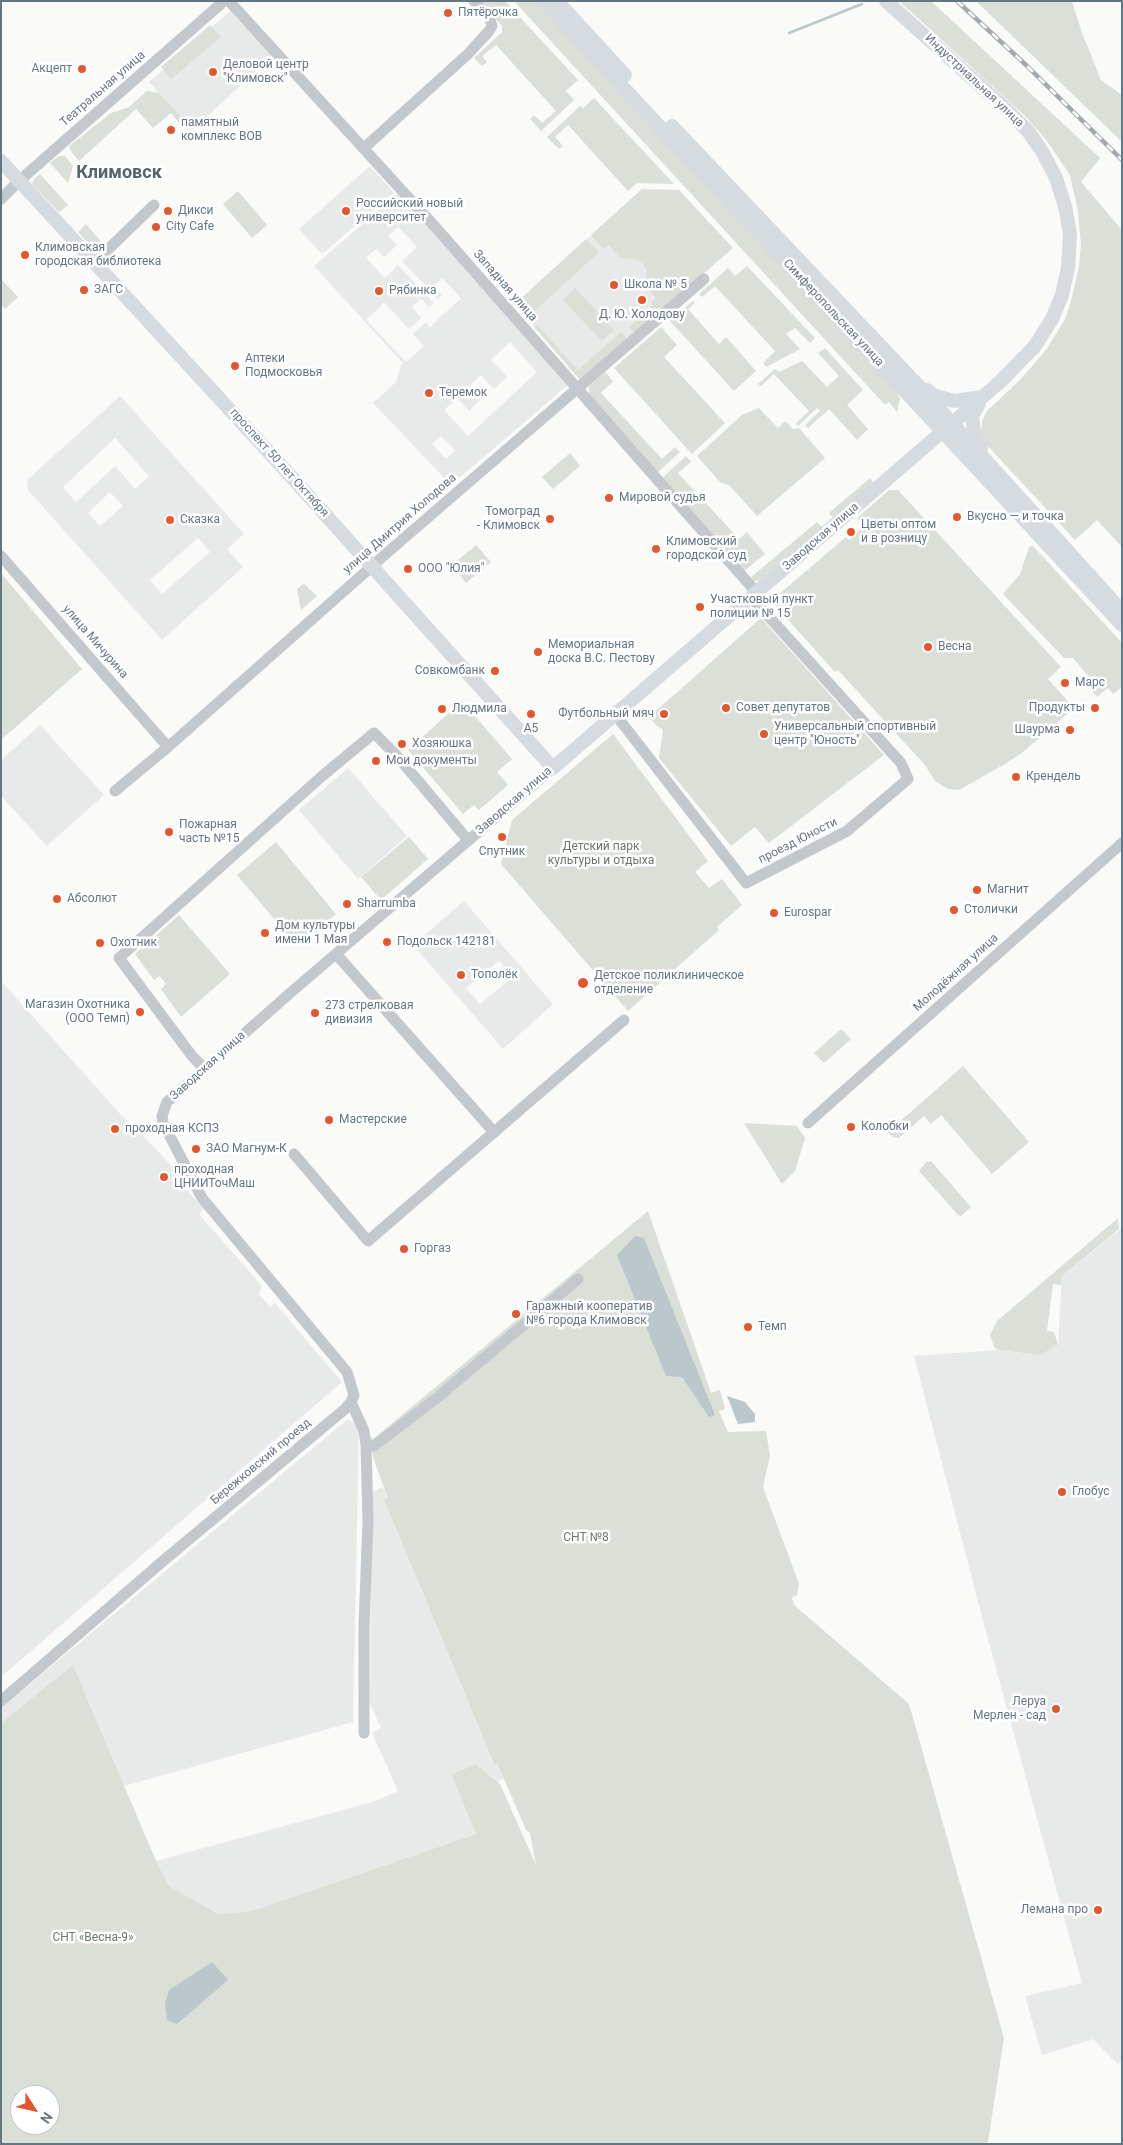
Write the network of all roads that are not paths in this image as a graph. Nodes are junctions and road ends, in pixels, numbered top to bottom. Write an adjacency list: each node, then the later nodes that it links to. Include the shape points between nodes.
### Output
1 (224, 1): 9 (street, Театральная улица)
2 (229, 1): 7 (street, Западная улица)
3 (474, 1): 7 (street, via 490,20 492,26 489,31)
4 (543, 1): 17 (main road, Симферопольская улица)
5 (557, 1): 14 (main road, Симферопольская улица)
6 (886, 1): 16 (main road, Индустриальная улица, via 1028,132 1056,178 1065,206 1070,234 1068,268 1052,319 1025,358)
7 (364, 148): 15 (street, Западная улица)
8 (1, 161): 9 (main road, проспект 50 лет Октября)
9 (19, 181): 10 (street, Театральная улица); 12 (main road, проспект 50 лет Октября)
10 (1, 199)
11 (154, 205): 12 (street)
12 (95, 262): 20 (main road, проспект 50 лет Октября)
13 (704, 280): 15 (street, улица Дмитрия Холодова)
14 (913, 380): 16 (main road, via 933,395 954,401); 17 (main road, Симферопольская улица)
15 (577, 388): 20 (street, улица Дмитрия Холодова); 21 (street, Западная улица)
16 (983, 396): 17 (main road, Индустриальная улица); 18 (main road, via 972,416 973,429 975,439)
17 (948, 427): 18 (main road, Симферопольская улица); 21 (main road, Заводская улица); 23 (main road, Симферопольская улица)
18 (996, 472): 22 (main road, Симферопольская улица)
19 (1, 556): 25 (street, улица Мичурина)
20 (373, 566): 25 (street, улица Дмитрия Холодова); 26 (main road, проспект 50 лет Октября)
21 (754, 595): 24 (main road, Заводская улица); 24 (street, проезд Юности, via 901,763 908,779 847,831 746,883)
22 (1122, 611)
23 (1122, 625)
24 (615, 714): 26 (main road, Заводская улица)
25 (168, 747): 27 (street, улица Дмитрия Холодова)
26 (553, 768): 28 (street, Заводская улица)
27 (115, 791)
28 (468, 840): 30 (street, Заводская улица); 32 (street, via 374,733 321,777 119,958)
29 (1122, 843): 33 (street, Молодёжная улица)
30 (336, 954): 32 (street, Заводская улица); 34 (street)
31 (624, 1020): 34 (street)
32 (204, 1068): 37 (street, Заводская улица, via 167,1102 163,1123 202,1198 347,1372 354,1395)
33 (808, 1122)
34 (493, 1131): 35 (street, via 368,1241)
35 (294, 1154)
36 (578, 1279): 38 (street, via 431,1402 374,1446)
37 (351, 1402): 38 (street, via 364,1431); 39 (street, Бережковский проезд)
38 (366, 1445): 40 (street, via 368,1521)
39 (1, 1701)
40 (364, 1733)

